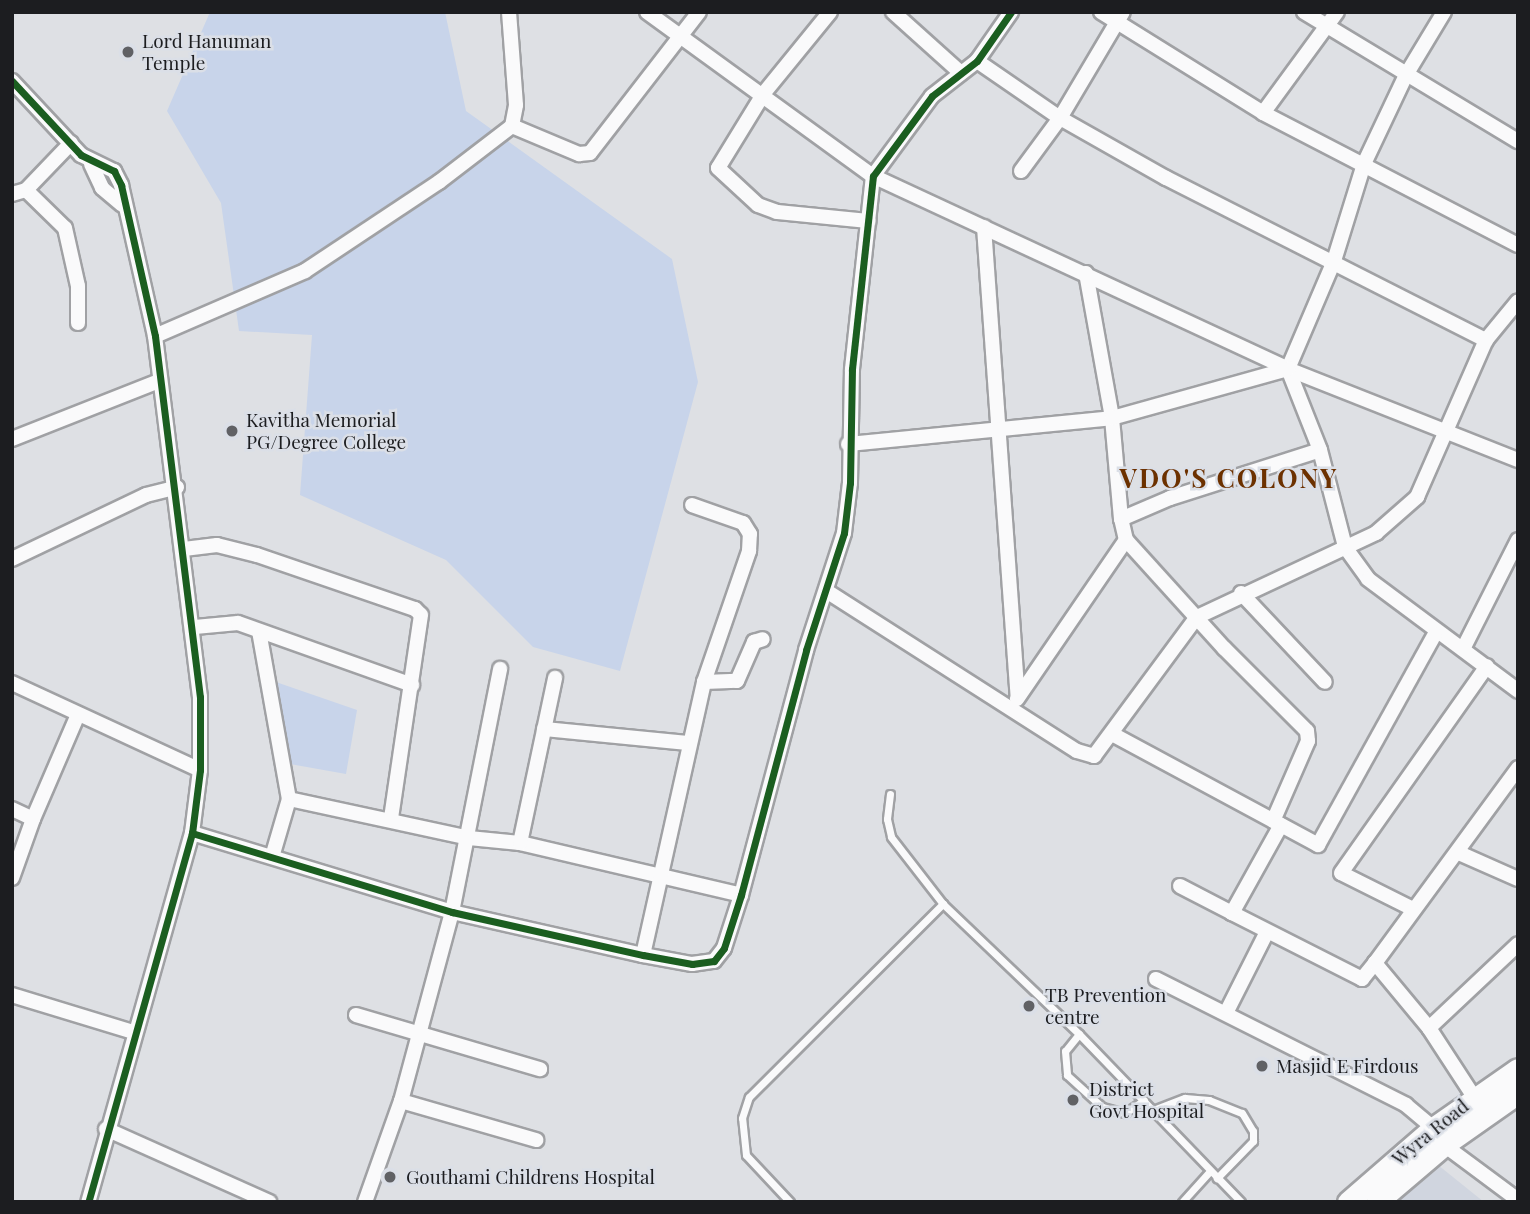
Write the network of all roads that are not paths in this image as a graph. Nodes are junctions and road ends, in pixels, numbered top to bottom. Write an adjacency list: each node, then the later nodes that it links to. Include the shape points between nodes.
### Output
1 (509, 12): 21 (street, via 516,105)
2 (647, 12): 13 (street)
3 (699, 12): 13 (street)
4 (830, 12): 18 (street)
5 (892, 12): 15 (street)
6 (1011, 12): 14 (street)
7 (1101, 12): 11 (street)
8 (1304, 12): 12 (street)
9 (1337, 12): 12 (street)
10 (1444, 12): 16 (street)
11 (1119, 17): 19 (street); 20 (street)
12 (1329, 26): 16 (street); 19 (street)
13 (681, 34): 18 (street); 21 (street, via 590,153 579,154)
14 (977, 61): 15 (street); 20 (street)
15 (961, 73): 26 (street, via 932,96)
16 (1406, 75): 22 (street); 24 (street)
17 (12, 81): 23 (street)
18 (764, 93): 26 (street); 28 (street, via 718,162 721,173 758,205 777,212)
19 (1263, 113): 24 (street)
20 (1060, 118): 25 (street); 31 (street, via 1166,178)
21 (512, 126): 35 (street, via 439,182 305,271)
22 (1518, 141)
23 (71, 143): 27 (street); 35 (street, via 92,164 114,171 121,185)
24 (1364, 164): 30 (street); 31 (street)
25 (1021, 171)
26 (873, 176): 28 (street); 29 (street)
27 (19, 192): 34 (street, via 65,228 78,286)
28 (869, 222): 43 (street)
29 (984, 227): 32 (street); 40 (street)
30 (1518, 245)
31 (1334, 261): 36 (street); 37 (street)
32 (1086, 273): 37 (street); 39 (street)
33 (1518, 301): 36 (street)
34 (78, 323)
35 (155, 337): 38 (street)
36 (1486, 340): 41 (street)
37 (1288, 369): 39 (street); 41 (street); 44 (street)
38 (159, 381): 42 (street); 46 (street)
39 (1112, 418): 40 (street); 48 (street)
40 (1002, 430): 43 (street); 70 (street)
41 (1448, 431): 45 (street); 51 (street, via 1417,497 1376,533)
42 (12, 439)
43 (848, 444): 54 (street, via 844,533)
44 (1320, 450): 48 (street, via 1170,498); 51 (street)
45 (1518, 460)
46 (177, 487): 52 (street); 53 (street, via 146,495)
47 (692, 505): 65 (street, via 743,523 750,534 750,551)
48 (1121, 519): 49 (street)
49 (1126, 540): 56 (street); 70 (street)
50 (1518, 540): 61 (street)
51 (1345, 547): 55 (street); 59 (street, via 1368,579)
52 (184, 549): 57 (street); 68 (street, via 217,545 257,555 415,609 423,622)
53 (12, 559)
54 (828, 592): 70 (street); 92 (street, via 806,650)
55 (1241, 593): 56 (street); 66 (street)
56 (1197, 617): 73 (street, via 1139,692); 82 (street, via 1307,732 1308,741)
57 (195, 627): 58 (street, via 237,623); 76 (street)
58 (259, 631): 68 (street); 78 (street)
59 (1435, 634): 61 (street); 82 (street, via 1318,845)
60 (763, 639): 65 (street, via 754,642 737,681)
61 (1463, 649): 62 (street)
62 (1487, 666): 69 (street); 94 (street, via 1340,873)
63 (500, 669): 84 (street)
64 (555, 678): 72 (street)
65 (704, 682): 74 (street)
66 (1325, 682)
67 (12, 683): 71 (street)
68 (412, 685): 80 (street)
69 (1518, 691)
70 (1016, 703): 73 (street, via 1077,751 1094,756)
71 (77, 717): 76 (street); 81 (street)
72 (544, 729): 74 (street); 85 (street)
73 (1114, 735): 82 (street)
74 (688, 743): 88 (street)
75 (1518, 768): 86 (street)
76 (200, 770): 83 (street)
77 (890, 794): 93 (lane, via 891,837)
78 (289, 799): 80 (street); 87 (street)
79 (12, 809): 81 (street)
80 (391, 818): 84 (street)
81 (33, 819): 89 (street)
82 (1277, 823): 96 (street)
83 (192, 833): 87 (street); 106 (street)
84 (470, 838): 85 (street); 95 (street)
85 (520, 843): 88 (street)
86 (1459, 853): 90 (street); 94 (street)
87 (272, 857): 95 (street)
88 (661, 876): 92 (street); 99 (street)
89 (12, 878)
90 (1518, 880)
91 (1181, 886): 96 (street)
92 (741, 895): 99 (street, via 724,948 714,961 692,964)
93 (943, 904): 108 (lane); 125 (lane, via 749,1097 741,1118 746,1156)
94 (1413, 909): 100 (street)
95 (452, 912): 99 (street); 107 (street)
96 (1231, 913): 97 (street)
97 (1267, 932): 100 (street, via 1362,979); 103 (street)
98 (1518, 944): 105 (street)
99 (643, 955)
100 (1376, 963): 105 (street)
101 (1156, 979): 103 (street)
102 (12, 995): 106 (street)
103 (1226, 1013): 117 (street, via 1406,1105)
104 (356, 1015): 107 (street)
105 (1429, 1028): 112 (street)
106 (133, 1032): 116 (street)
107 (419, 1033): 109 (street); 114 (street)
108 (1079, 1034): 113 (lane); 113 (lane, via 1065,1051 1068,1075 1101,1107 1125,1113)
109 (540, 1069)
110 (1518, 1069): 112 (main road, Wyra Road)
111 (1518, 1093): 117 (main road, Wyra Road)
112 (1474, 1097): 117 (main road, Wyra Road)
113 (1144, 1100): 115 (lane)
114 (401, 1101): 118 (street); 124 (street)
115 (1153, 1110): 119 (lane); 120 (lane, via 1185,1098 1209,1100 1242,1113 1253,1131 1253,1141)
116 (106, 1129): 122 (street); 123 (street)
117 (1438, 1136): 121 (street); 128 (main road, Wyra Road); 129 (main road, Wyra Road)
118 (536, 1140)
119 (1210, 1171): 120 (lane); 126 (lane)
120 (1217, 1178): 127 (lane)
121 (1518, 1200)
122 (88, 1202)
123 (269, 1202)
124 (365, 1202)
125 (790, 1202)
126 (1182, 1202)
127 (1241, 1202)
128 (1348, 1202)
129 (1377, 1202)

